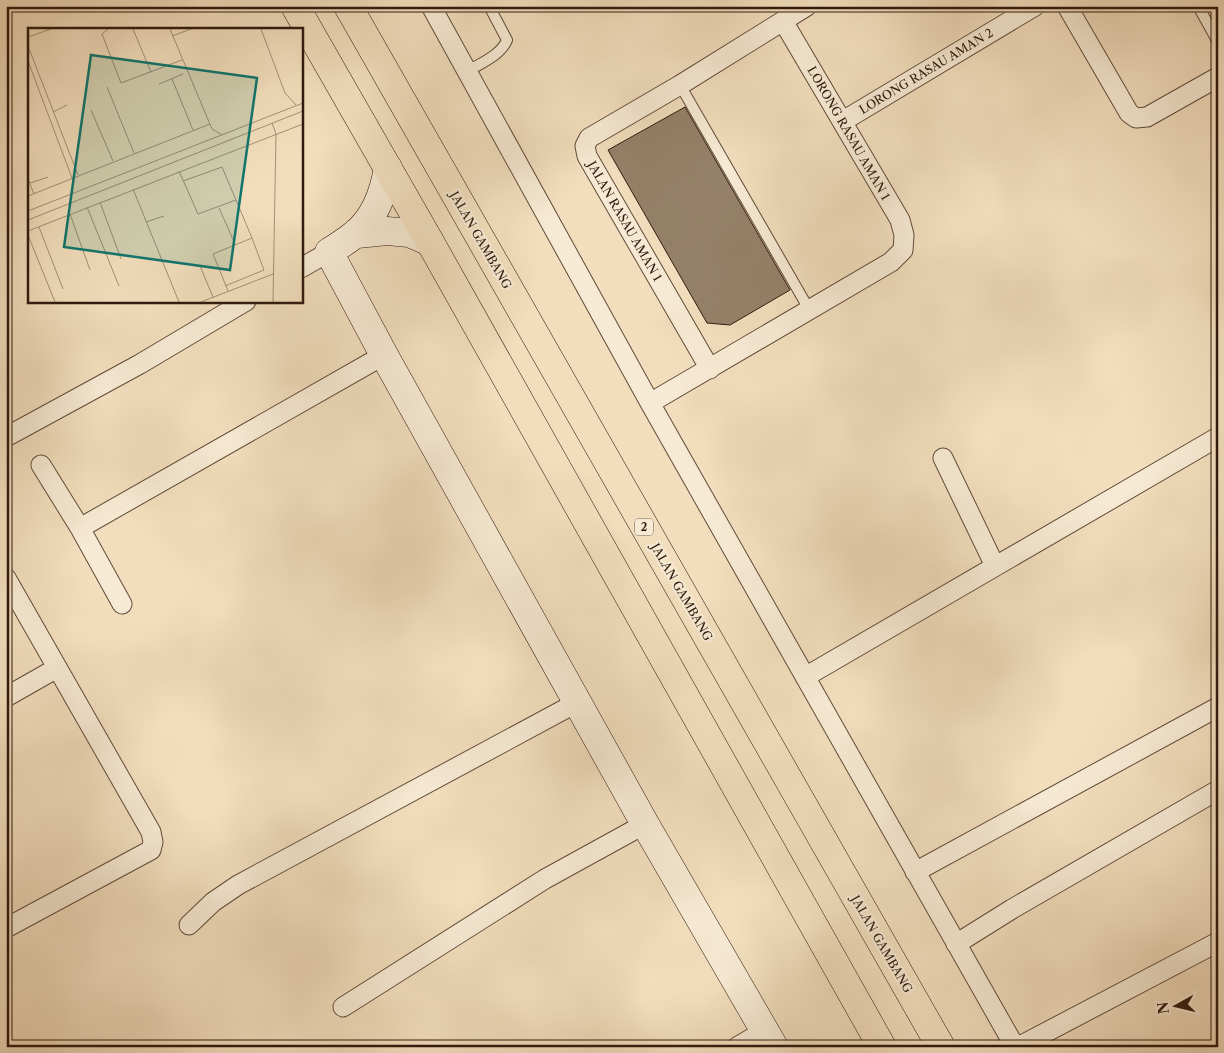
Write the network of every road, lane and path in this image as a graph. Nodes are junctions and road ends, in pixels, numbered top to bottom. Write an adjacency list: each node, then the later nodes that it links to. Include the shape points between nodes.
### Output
1 (295, 6): 15 (highway)
2 (348, 6): 49 (highway, JALAN GAMBANG / 2)
3 (431, 6): 11 (street)
4 (489, 6): 11 (lane, via 507,40 498,53)
5 (807, 6): 9 (street, JALAN RASAU AMAN 1)
6 (1036, 6): 14 (street, LORONG RASAU AMAN 2)
7 (1067, 6): 12 (street, via 1129,113 1136,118 1147,117)
8 (1198, 6): 10 (lane)
9 (783, 20): 13 (street, JALAN RASAU AMAN 1); 14 (street, LORONG RASAU AMAN 1)
10 (1218, 42)
11 (468, 71): 24 (street)
12 (1218, 77)
13 (680, 85): 21 (lane); 23 (street, JALAN RASAU AMAN 1, via 589,138 584,146)
14 (843, 121): 21 (street, LORONG RASAU AMAN 1, via 900,220 903,250 892,262)
15 (388, 168): 16 (street, via 384,189 374,212); 17 (highway)
16 (356, 234): 17 (street, via 409,233); 18 (street)
17 (430, 242): 48 (highway)
18 (329, 252): 19 (street); 22 (street)
19 (302, 267)
20 (244, 302): 25 (street, via 140,364)
21 (810, 310): 23 (street)
22 (384, 355): 29 (street); 36 (street)
23 (710, 368): 24 (street)
24 (650, 403): 34 (street)
25 (6, 437)
26 (1218, 437): 30 (street)
27 (943, 458): 30 (street)
28 (41, 464): 29 (street)
29 (80, 528): 32 (street)
30 (995, 566): 34 (street)
31 (6, 578): 33 (street)
32 (122, 604)
33 (57, 668): 35 (street); 42 (street, via 151,832 153,842 151,850)
34 (805, 677): 40 (street)
35 (6, 697)
36 (578, 702): 39 (street); 41 (street, via 238,886 212,902)
37 (1218, 707): 40 (street)
38 (1218, 790): 44 (street)
39 (645, 824): 45 (street, via 545,879); 46 (street)
40 (915, 872): 44 (street)
41 (189, 925)
42 (6, 928)
43 (1218, 942): 50 (street)
44 (956, 944): 50 (street)
45 (343, 1007)
46 (769, 1039): 47 (street)
47 (737, 1047)
48 (882, 1047)
49 (941, 1047)
50 (1017, 1047)

